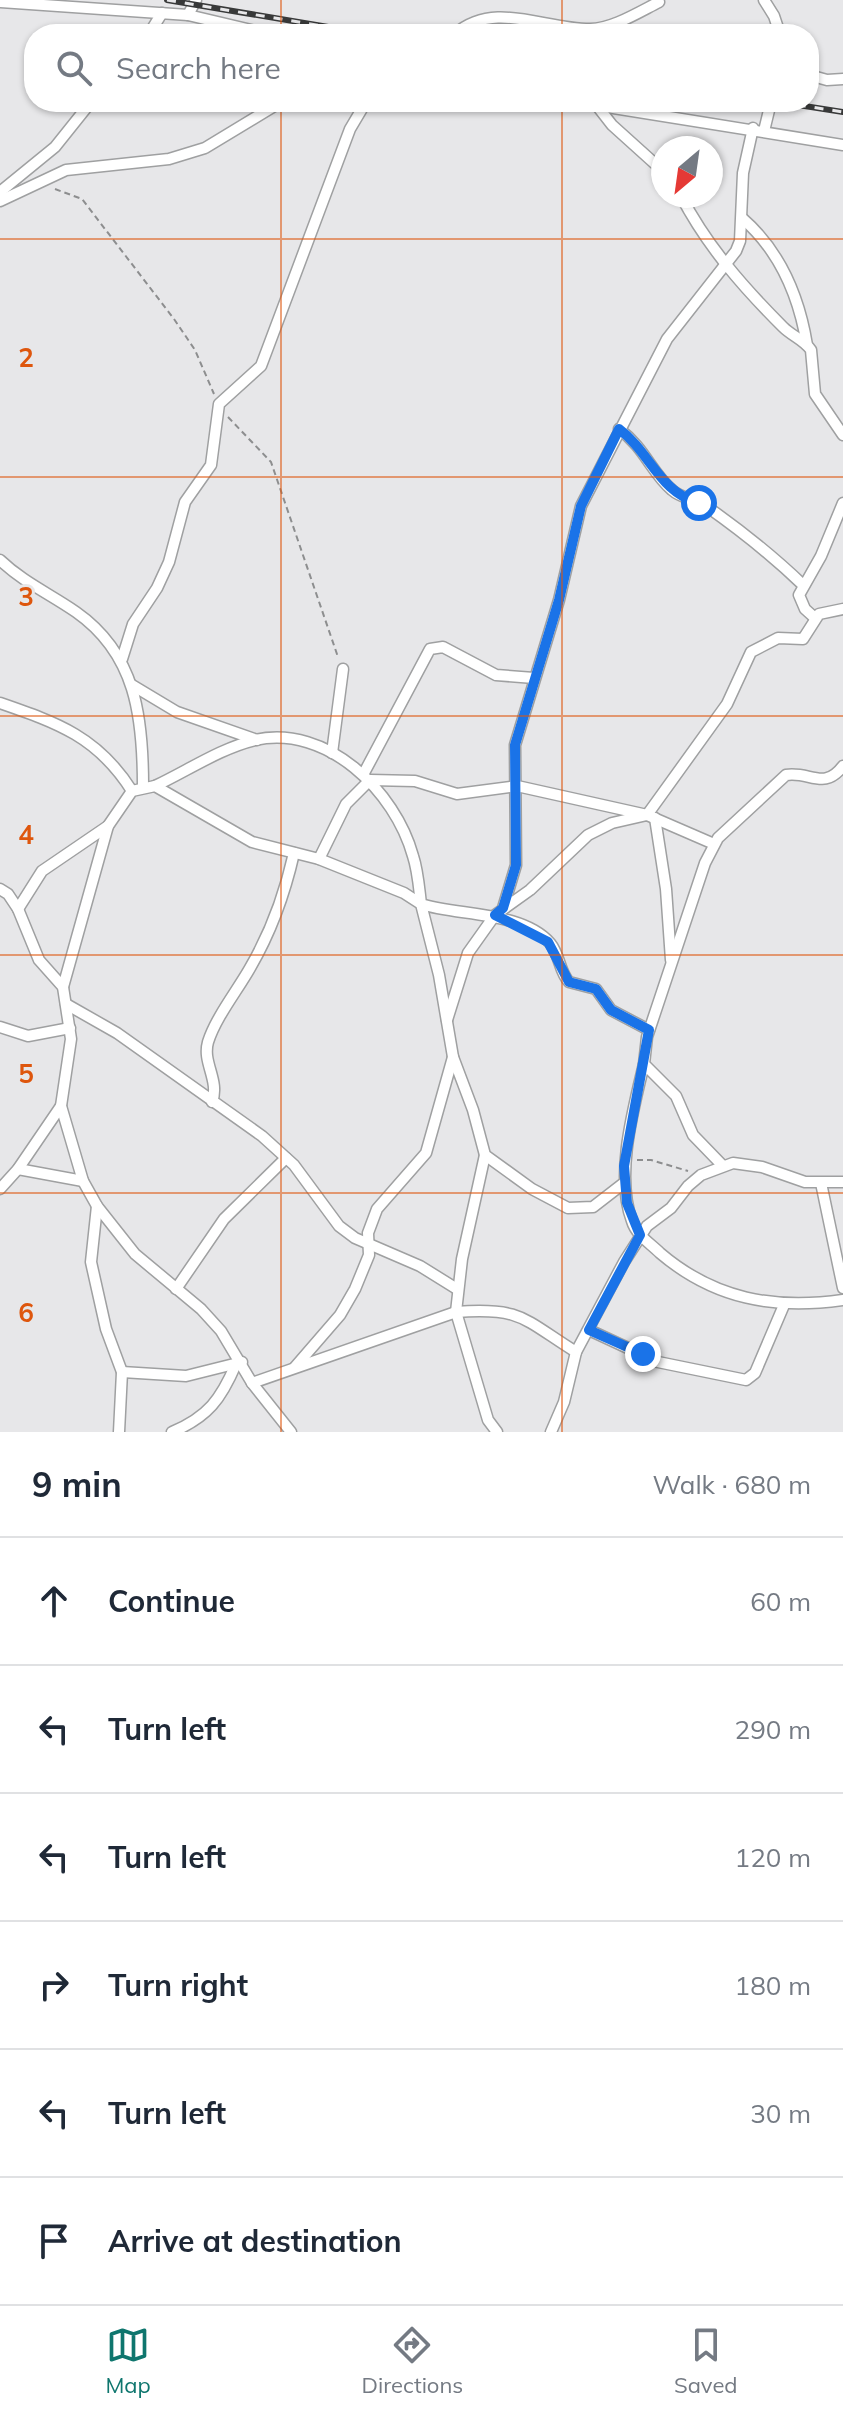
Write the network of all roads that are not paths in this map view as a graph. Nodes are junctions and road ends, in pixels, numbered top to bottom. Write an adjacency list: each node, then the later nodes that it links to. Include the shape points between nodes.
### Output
1 (196, 0): 6 (street)
2 (764, 0): 12 (street)
3 (660, 1): 11 (street)
4 (0, 2): 5 (street)
5 (162, 13): 6 (street); 7 (street)
6 (188, 15): 8 (street)
7 (155, 24)
8 (226, 24)
9 (464, 24): 10 (street, via 480,14 504,13)
10 (572, 24)
11 (606, 24)
12 (777, 24)
13 (819, 78): 14 (street)
14 (843, 79)
15 (83, 112): 24 (street, via 55,147)
16 (264, 112): 25 (street, via 205,148 169,159 66,170)
17 (360, 112): 38 (street, via 261,366 219,404 211,465 185,502 169,562 133,624)
18 (602, 112): 23 (street)
19 (633, 112): 21 (street)
20 (767, 112): 21 (street)
21 (759, 130): 22 (street); 27 (street, via 743,173)
22 (843, 145)
23 (651, 160)
24 (0, 192)
25 (0, 201)
26 (687, 208): 28 (street)
27 (742, 218): 28 (street, via 740,241); 29 (street, via 781,264 802,313)
28 (724, 265): 29 (street); 30 (street, via 667,339)
29 (807, 345): 31 (street, via 815,394)
30 (619, 429): 35 (street, via 643,450 674,492 704,505); 40 (street, via 581,506)
31 (843, 435)
32 (843, 503): 33 (street)
33 (838, 522): 35 (street)
34 (0, 560): 38 (street, via 103,633)
35 (803, 585): 37 (street, via 800,600)
36 (843, 609): 37 (street)
37 (815, 618): 51 (street, via 803,639 778,638 751,652 727,704)
38 (122, 659): 41 (street)
39 (343, 669): 44 (street)
40 (534, 678): 46 (street, via 496,675 436,645 427,652); 49 (street, via 515,745)
41 (132, 685): 43 (street, via 177,712); 47 (street)
42 (0, 703): 50 (street, via 81,736 115,764)
43 (257, 740): 44 (street, via 304,741); 48 (street)
44 (332, 753): 46 (street)
45 (843, 766): 53 (street, via 828,780 786,775)
46 (367, 776): 49 (street, via 415,781 457,794); 55 (street, via 346,804); 57 (street, via 408,841)
47 (143, 786): 48 (street); 50 (street)
48 (155, 786): 54 (street, via 252,842)
49 (517, 786): 51 (street); 59 (street, via 516,865)
50 (132, 791): 52 (street)
51 (651, 816): 53 (street); 59 (street, via 612,823 588,835); 60 (street, via 666,889)
52 (108, 826): 58 (street, via 42,871); 61 (street)
53 (714, 844): 60 (street)
54 (294, 853): 55 (street); 69 (street, via 261,948 209,1039)
55 (319, 859): 57 (street)
56 (0, 889): 58 (street)
57 (421, 904): 59 (street, via 454,914); 63 (street)
58 (18, 909): 61 (street, via 39,960)
59 (499, 912): 63 (street, via 468,953); 66 (street, via 548,942 569,982 596,989 611,1010)
60 (671, 970): 66 (street)
61 (63, 987): 62 (street)
62 (66, 1004): 65 (street); 69 (street, via 117,1033)
63 (446, 1022): 67 (street)
64 (0, 1027): 65 (street, via 28,1036)
65 (70, 1028): 70 (street)
66 (649, 1030): 68 (street)
67 (453, 1057): 71 (street); 82 (street, via 426,1153 377,1209 368,1233)
68 (644, 1064): 73 (street, via 676,1096 693,1135); 77 (street)
69 (212, 1102): 72 (street)
70 (61, 1106): 74 (street); 75 (street)
71 (485, 1155): 77 (street, via 568,1208 593,1207); 85 (street)
72 (286, 1158): 82 (street, via 339,1226); 84 (street, via 224,1219)
73 (723, 1166): 78 (street, via 746,1164); 81 (street, via 701,1175)
74 (18, 1169): 75 (street); 79 (street)
75 (83, 1181): 80 (street)
76 (843, 1182): 78 (street)
77 (624, 1183): 81 (street, via 631,1220)
78 (821, 1183): 83 (street)
79 (0, 1189)
80 (97, 1206): 84 (street, via 135,1254); 93 (street, via 93,1275)
81 (640, 1235): 87 (street, via 698,1280 730,1295); 89 (street)
82 (370, 1245): 85 (street); 92 (street, via 365,1269 340,1315)
83 (843, 1288)
84 (176, 1289): 91 (street, via 201,1309)
85 (457, 1289): 88 (street)
86 (843, 1300): 87 (street)
87 (784, 1305): 89 (street, via 755,1373 746,1380 658,1362)
88 (456, 1312): 90 (street, via 489,1309 517,1314); 92 (street); 96 (street)
89 (589, 1330): 90 (street)
90 (576, 1352): 101 (street)
91 (239, 1363): 93 (street, via 186,1376); 94 (street); 95 (street)
92 (295, 1367): 94 (street)
93 (122, 1372): 97 (street)
94 (252, 1383): 99 (street)
95 (200, 1426): 98 (street)
96 (488, 1426): 100 (street)
97 (119, 1432)
98 (172, 1432)
99 (291, 1432)
100 (497, 1432)
101 (551, 1432)

